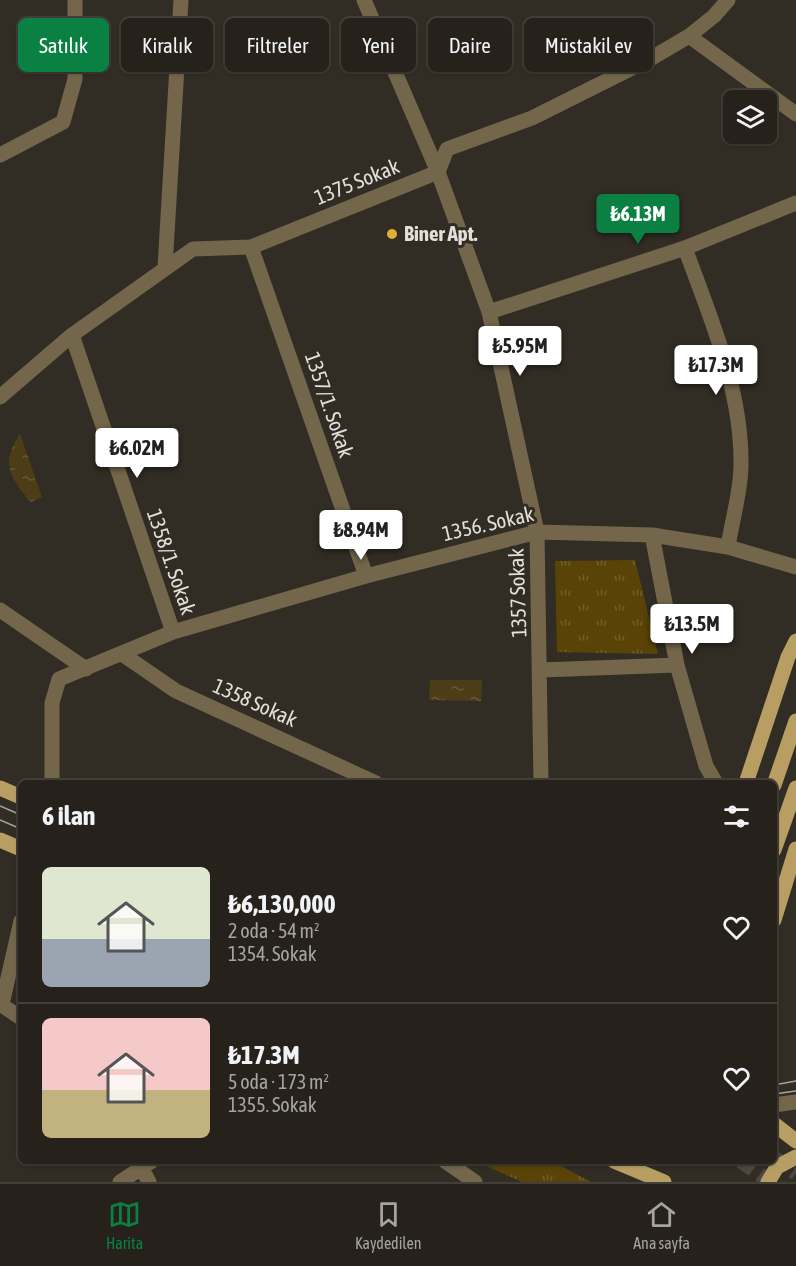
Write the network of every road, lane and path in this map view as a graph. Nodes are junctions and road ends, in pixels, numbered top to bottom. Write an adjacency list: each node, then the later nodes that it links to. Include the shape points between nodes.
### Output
1 (75, 0): 7 (street, via 75,79 63,122)
2 (181, 0): 12 (street)
3 (364, 0): 8 (street, 1357 Sokak)
4 (728, 0): 5 (street)
5 (689, 36): 6 (street); 8 (street, via 532,118 447,149)
6 (796, 114)
7 (0, 155)
8 (438, 172): 10 (street, 1375 Sokak); 13 (street, 1357 Sokak)
9 (796, 203): 11 (street)
10 (251, 248): 12 (street, 1375 Sokak, via 193,249); 20 (street, 1357/1. Sokak)
11 (685, 248): 13 (street); 18 (street, via 721,346 733,395 741,466)
12 (165, 267): 14 (street, 1375 Sokak)
13 (489, 312): 16 (street, 1357 Sokak)
14 (72, 335): 15 (street, 1375 Sokak); 22 (street, 1358/1. Sokak)
15 (0, 397)
16 (537, 532): 17 (street, 1356. Sokak); 20 (street, 1356. Sokak); 27 (street, 1357 Sokak)
17 (652, 535): 18 (street, 1356. Sokak); 25 (street)
18 (728, 547): 19 (street, 1356. Sokak)
19 (796, 567)
20 (366, 576): 22 (street, 1356. Sokak)
21 (0, 610): 26 (street)
22 (173, 632): 24 (street, 1356. Sokak)
23 (796, 641): 33 (main road)
24 (122, 654): 26 (street, 1356. Sokak); 30 (street, 1358 Sokak, via 176,691)
25 (677, 665): 27 (street); 32 (street, via 706,766)
26 (86, 669): 29 (street, 1356. Sokak, via 59,679 52,703)
27 (541, 670): 31 (street, 1357 Sokak)
28 (796, 721): 34 (main road)
29 (52, 780)
30 (369, 780)
31 (541, 780)
32 (714, 780)
33 (747, 780)
34 (776, 780)
35 (0, 788): 37 (main road)
36 (796, 788): 39 (main road)
37 (18, 796)
38 (0, 840): 40 (main road)
39 (777, 842)
40 (18, 848)
41 (796, 849): 42 (main road)
42 (777, 910)
43 (18, 933): 44 (street)
44 (1, 1004): 45 (street)
45 (18, 1016)
46 (796, 1102): 47 (street)
47 (777, 1105)
48 (777, 1127): 49 (main road)
49 (796, 1142)
50 (796, 1157): 59 (main road, via 777,1167)
51 (143, 1164): 55 (street)
52 (144, 1164): 56 (street)
53 (449, 1164): 57 (street)
54 (621, 1164): 58 (main road)
55 (120, 1182)
56 (149, 1182)
57 (475, 1182)
58 (664, 1182)
59 (768, 1182)

